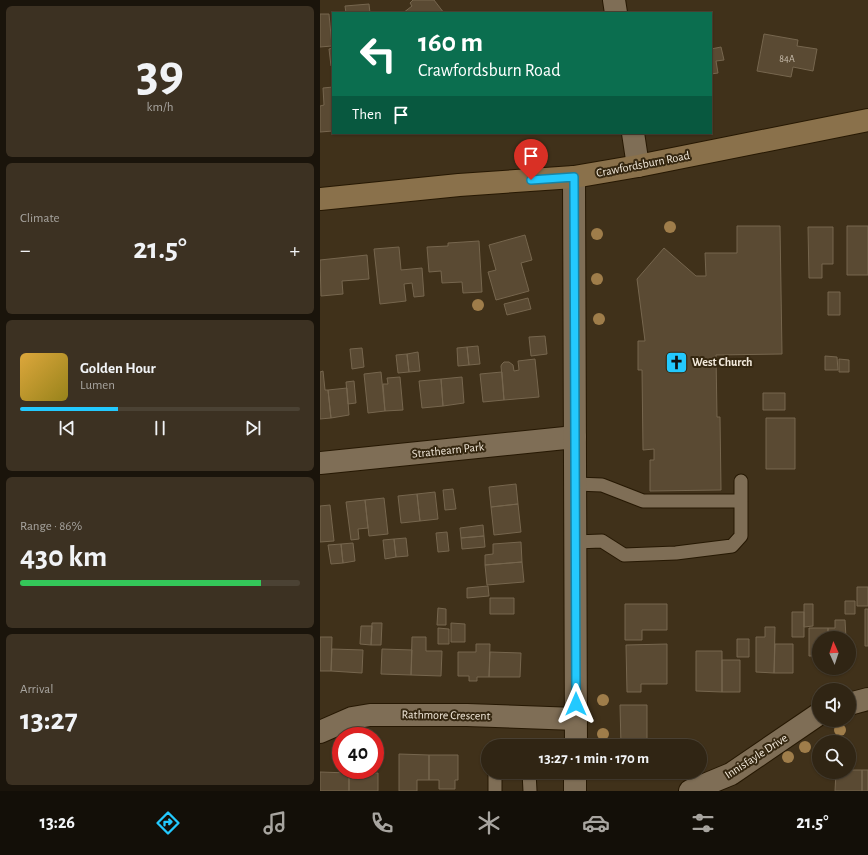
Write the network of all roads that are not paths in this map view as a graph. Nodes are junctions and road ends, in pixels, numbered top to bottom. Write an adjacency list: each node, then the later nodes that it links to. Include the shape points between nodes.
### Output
1 (614, 0): 2 (street)
2 (616, 12)
3 (868, 120): 5 (main road, Crawfordsburn Road)
4 (633, 134): 5 (street)
5 (638, 166): 6 (main road, Crawfordsburn Road)
6 (574, 177): 7 (main road, Crawfordsburn Road); 8 (street)
7 (320, 199)
8 (575, 437): 9 (street, Strathearn Park); 11 (street)
9 (320, 463)
10 (741, 481): 12 (lane)
11 (576, 484): 12 (lane, via 602,485 643,502); 13 (street)
12 (741, 501): 13 (lane, via 741,536 732,546 676,553 624,555 602,541)
13 (575, 542): 16 (street)
14 (868, 699): 15 (street)
15 (856, 702)
16 (576, 719): 18 (street, Rathmore Crescent, via 370,715 352,718); 19 (street)
17 (812, 719): 26 (street, Innisfayle Drive, via 731,774)
18 (320, 732)
19 (576, 739)
20 (495, 779): 23 (lane)
21 (529, 779): 24 (lane)
22 (575, 779): 25 (street)
23 (495, 791)
24 (530, 791)
25 (575, 791)
26 (690, 791)

